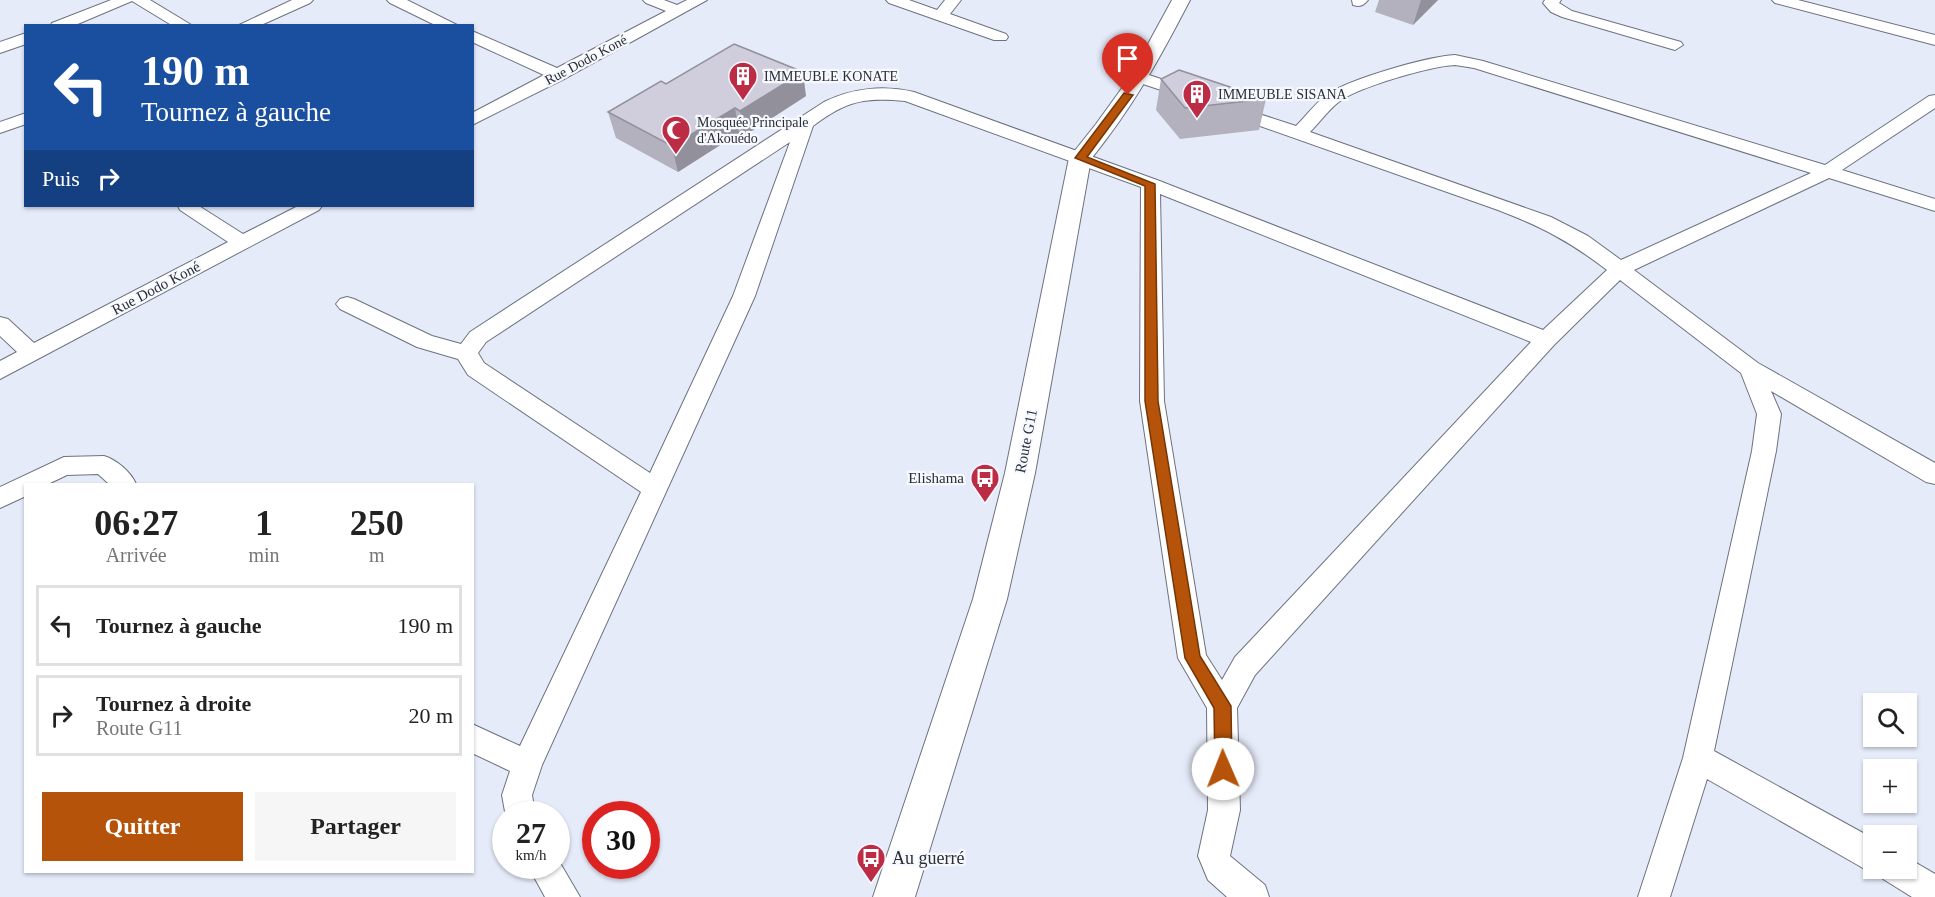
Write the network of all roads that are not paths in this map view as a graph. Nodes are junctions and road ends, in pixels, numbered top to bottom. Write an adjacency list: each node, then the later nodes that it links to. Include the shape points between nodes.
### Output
1 (125, 0): 16 (street)
2 (139, 0): 17 (street)
3 (306, 0): 18 (street)
4 (395, 0): 19 (street)
5 (651, 0): 13 (street)
6 (699, 0): 13 (street, Rue Dodo Koné)
7 (894, 0): 14 (street)
8 (953, 0): 14 (street)
9 (1180, 0): 27 (street, Route G11)
10 (1553, 0): 24 (street, via 1556,9 1567,14)
11 (1780, 0): 15 (street)
12 (1862, 0): 15 (street)
13 (678, 11): 26 (street, Rue Dodo Koné)
14 (940, 16): 21 (street)
15 (1856, 20): 23 (street)
16 (63, 24)
17 (181, 24)
18 (249, 24)
19 (446, 24)
20 (474, 37): 26 (street)
21 (1000, 37)
22 (24, 39): 25 (street)
23 (1935, 40)
24 (1675, 45)
25 (0, 48)
26 (558, 75): 30 (street, Rue Dodo Koné)
27 (1140, 77): 33 (street); 34 (street, Route G11)
28 (1935, 100): 35 (street)
29 (24, 119): 32 (street)
30 (474, 119)
31 (805, 124): 34 (street, via 831,104 857,94 908,96); 45 (street, via 478,337); 53 (street, via 744,296)
32 (0, 128)
33 (1299, 133): 35 (street, via 1333,98 1350,89 1436,61 1455,60); 41 (street, via 1544,221 1581,240)
34 (1080, 158): 36 (street); 65 (street, Route G11, via 1020,473 990,599)
35 (1827, 172): 37 (street); 41 (street)
36 (1150, 184): 44 (street); 55 (street, via 1152,401 1192,658)
37 (1935, 205)
38 (188, 207): 40 (street)
39 (310, 207): 40 (street, Rue Dodo Koné)
40 (242, 243): 46 (street, Rue Dodo Koné)
41 (1621, 268): 44 (street); 47 (street)
42 (347, 304): 45 (street, via 424,342)
43 (0, 324): 46 (street)
44 (1546, 340): 55 (street, via 1245,666)
45 (466, 353): 53 (street, via 477,369)
46 (32, 354): 48 (street, Rue Dodo Koné)
47 (1750, 369): 49 (street); 57 (street, via 1769,414)
48 (0, 371)
49 (1935, 475)
50 (30, 483): 51 (street, via 64,466 104,465)
51 (123, 483)
52 (24, 486): 54 (street)
53 (655, 489): 58 (street)
54 (0, 498)
55 (1222, 706): 66 (street, via 1224,810 1214,856 1219,869)
56 (474, 739): 58 (street)
57 (1698, 758): 60 (street); 67 (street)
58 (528, 764): 59 (street)
59 (518, 801)
60 (1863, 851)
61 (552, 879): 64 (street)
62 (1913, 879): 63 (street)
63 (1935, 892)
64 (564, 897)
65 (894, 897)
66 (1253, 897)
67 (1654, 897)

